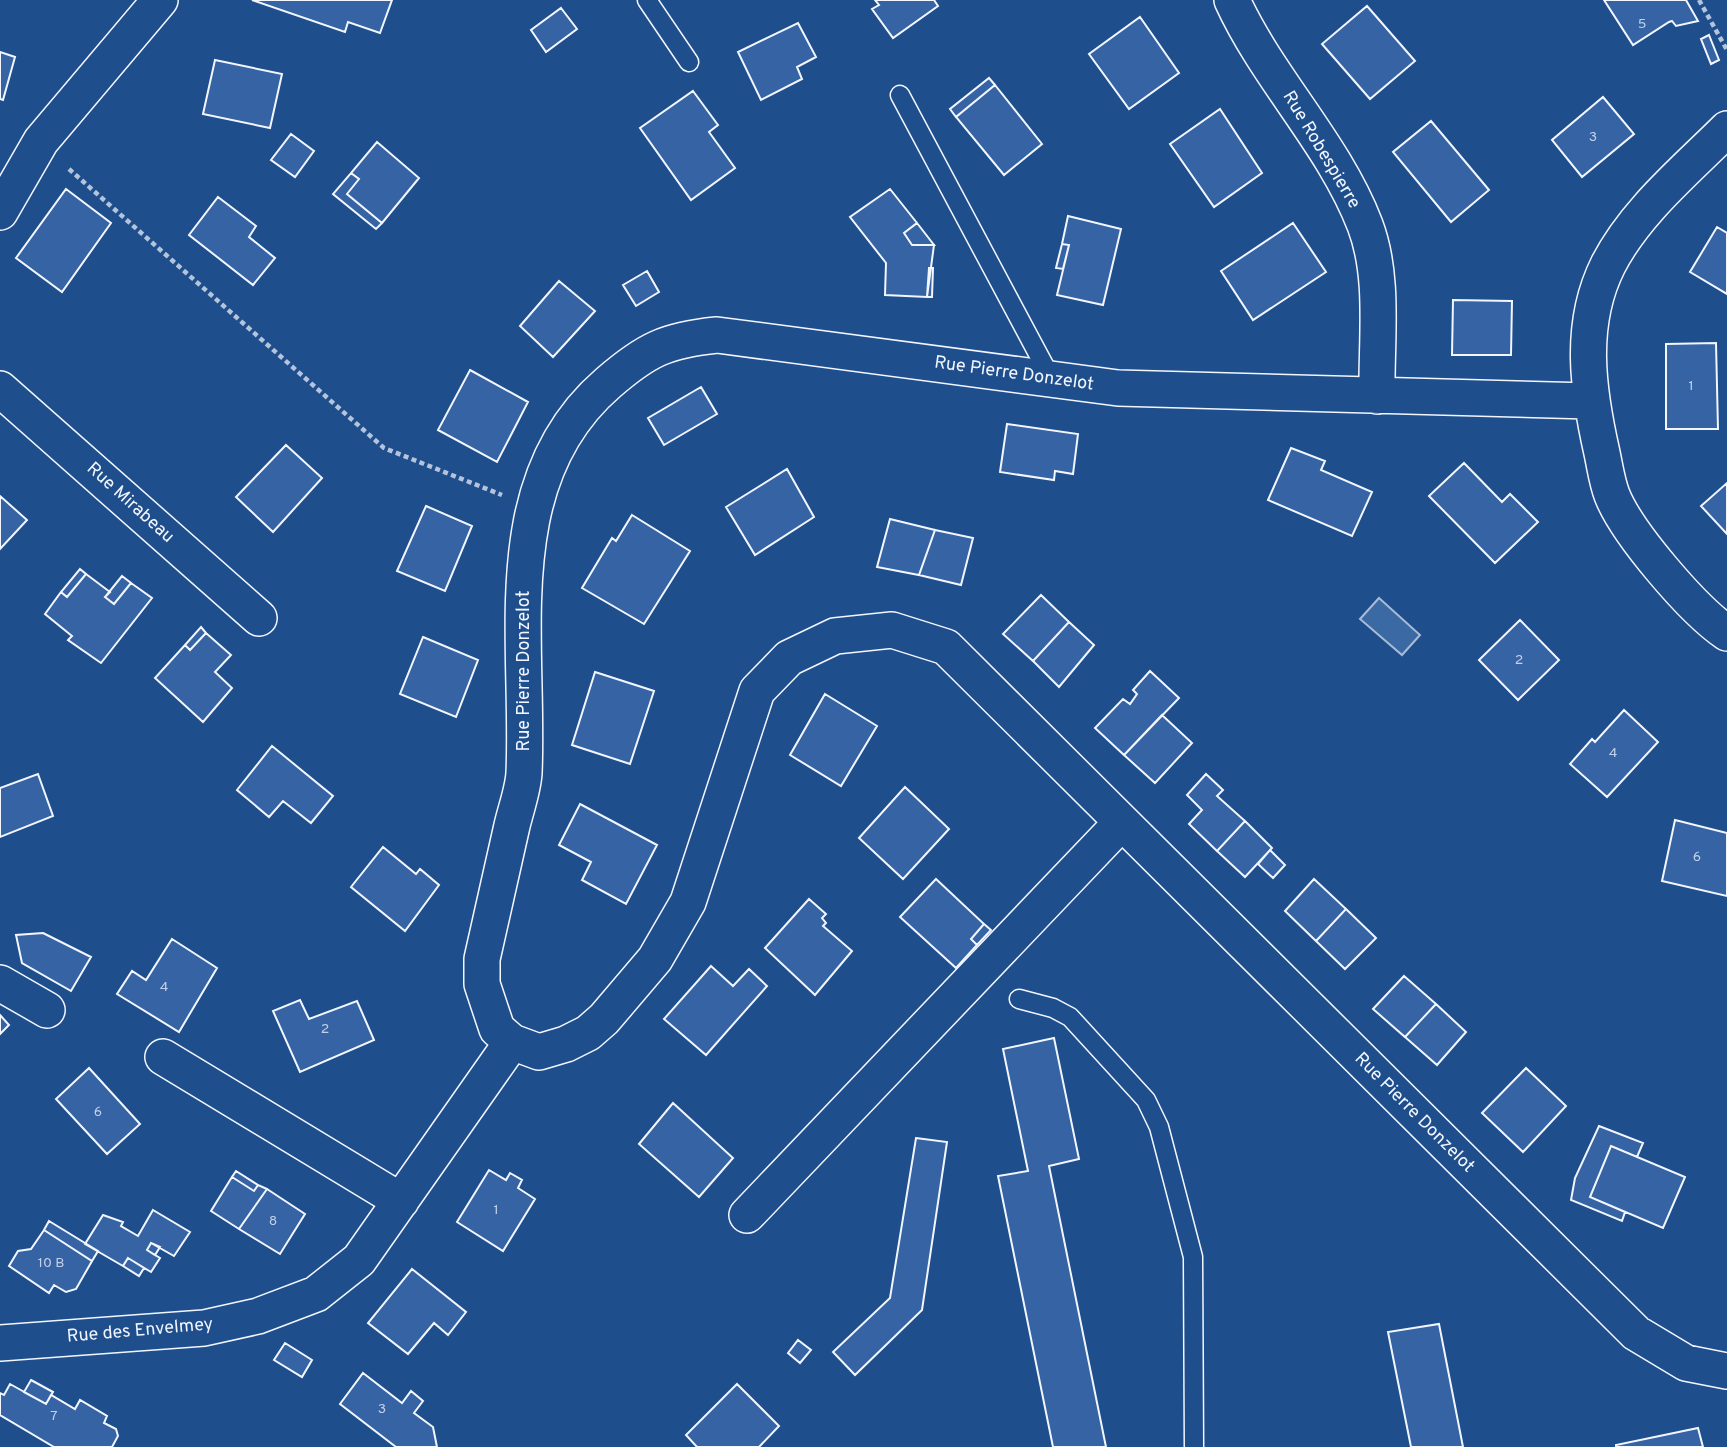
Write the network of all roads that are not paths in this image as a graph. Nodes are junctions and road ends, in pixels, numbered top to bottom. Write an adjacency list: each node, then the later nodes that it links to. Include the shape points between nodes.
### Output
1 (160, 0): 7 (street, via 41,141)
2 (647, 0): 4 (lane)
3 (1232, 0): 10 (street, Rue Robespierre, via 1245,30 1342,179 1366,226 1376,270)
4 (689, 62)
5 (900, 95): 8 (lane)
6 (1727, 129): 11 (street, via 1643,213 1608,266 1588,330)
7 (0, 212)
8 (1052, 380): 10 (street, Rue Pierre Donzelot, via 1118,388); 18 (street, Rue Pierre Donzelot, via 717,335 676,339 635,359 593,396 566,431 542,477 533,504 524,574 524,776 482,959 482,984 494,1018)
9 (0, 389): 12 (street, Rue Mirabeau)
10 (1377, 396): 11 (street, Rue Pierre Donzelot)
11 (1590, 401): 13 (street, via 1612,496 1676,586)
12 (259, 618)
13 (1727, 633)
14 (1122, 822): 18 (street, Rue Pierre Donzelot, via 946,646 892,630 835,636 789,658 757,691 688,902 655,959 588,1033 538,1052); 21 (street); 23 (street, Rue Pierre Donzelot, via 1636,1333 1686,1363)
15 (0, 982): 17 (street)
16 (1019, 999): 24 (lane, via 1070,1017 1146,1100 1159,1127 1193,1257)
17 (47, 1010)
18 (512, 1042): 20 (street, Rue des Envelmey)
19 (163, 1057): 20 (street)
20 (401, 1201): 22 (street, Rue des Envelmey, via 359,1260 316,1294 287,1307 204,1328)
21 (747, 1214)
22 (0, 1343)
23 (1727, 1370)
24 (1194, 1447)

